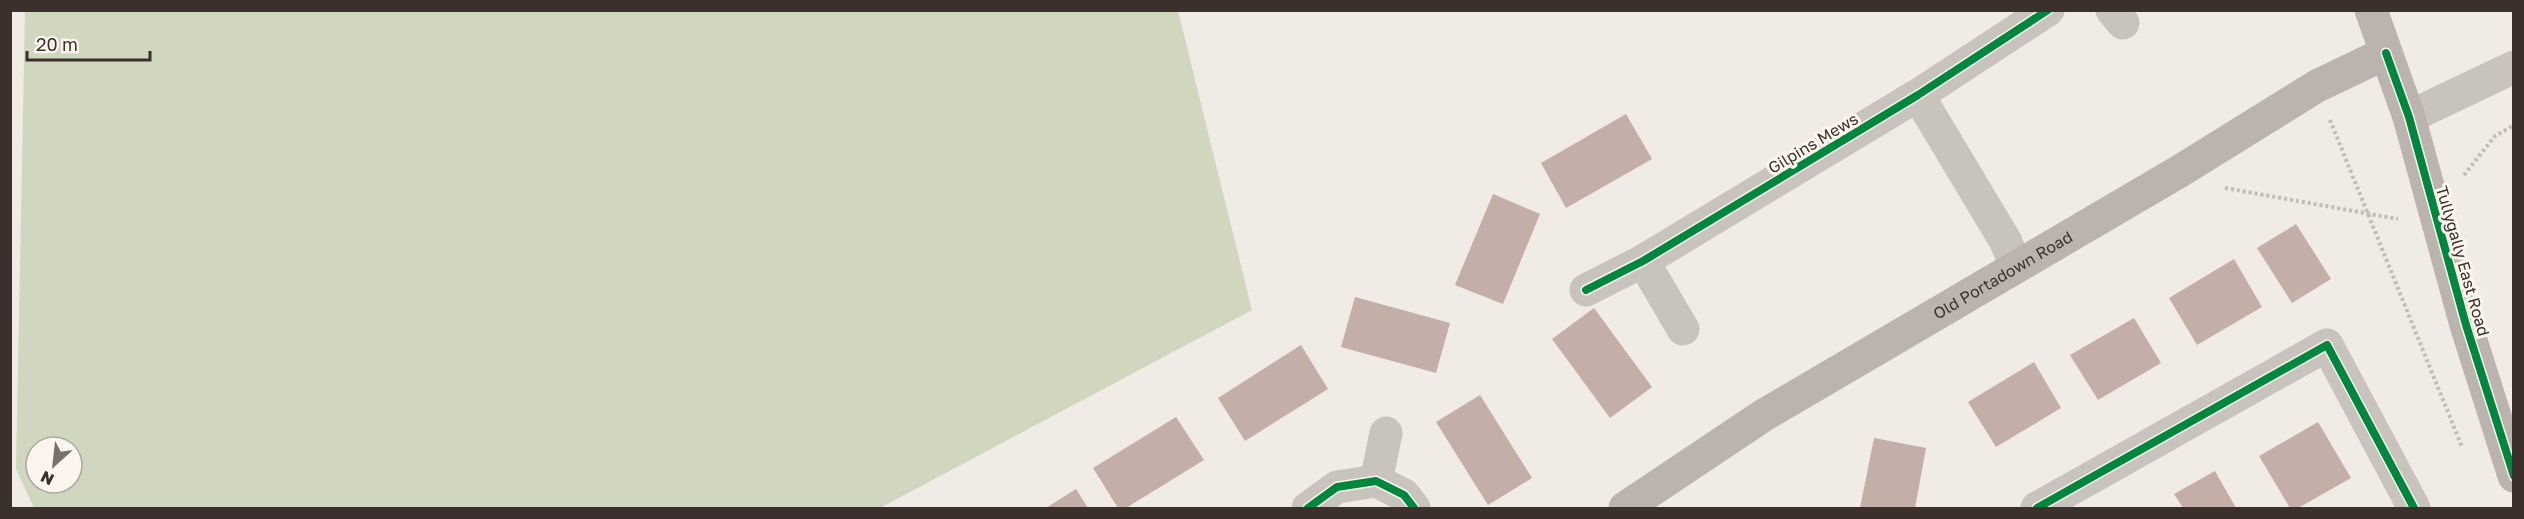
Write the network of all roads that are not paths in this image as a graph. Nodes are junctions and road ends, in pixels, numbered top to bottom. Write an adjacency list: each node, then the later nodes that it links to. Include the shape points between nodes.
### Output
1 (2048, 10): 5 (street, Gilpins Mews)
2 (2371, 10): 3 (main road, Tullygally East Road)
3 (2386, 53): 6 (main road, Tullygally East Road); 8 (main road, Old Portadown Road, via 2317,86)
4 (2514, 67): 6 (street)
5 (1918, 95): 7 (street, Gilpins Mews); 8 (street, via 2006,242)
6 (2409, 117): 12 (main road, Tullygally East Road, via 2466,325)
7 (1643, 261): 9 (street, Gilpins Mews); 10 (street)
8 (2016, 267): 16 (main road, Old Portadown Road, via 1764,415)
9 (1586, 290)
10 (1683, 329)
11 (1386, 433): 13 (street)
12 (2514, 476)
13 (1376, 481): 14 (street, via 1337,487); 15 (street, via 1404,495)
14 (1308, 508)
15 (1414, 508)
16 (1625, 508)
17 (2037, 508): 18 (street, via 2327,345)
18 (2414, 508)

